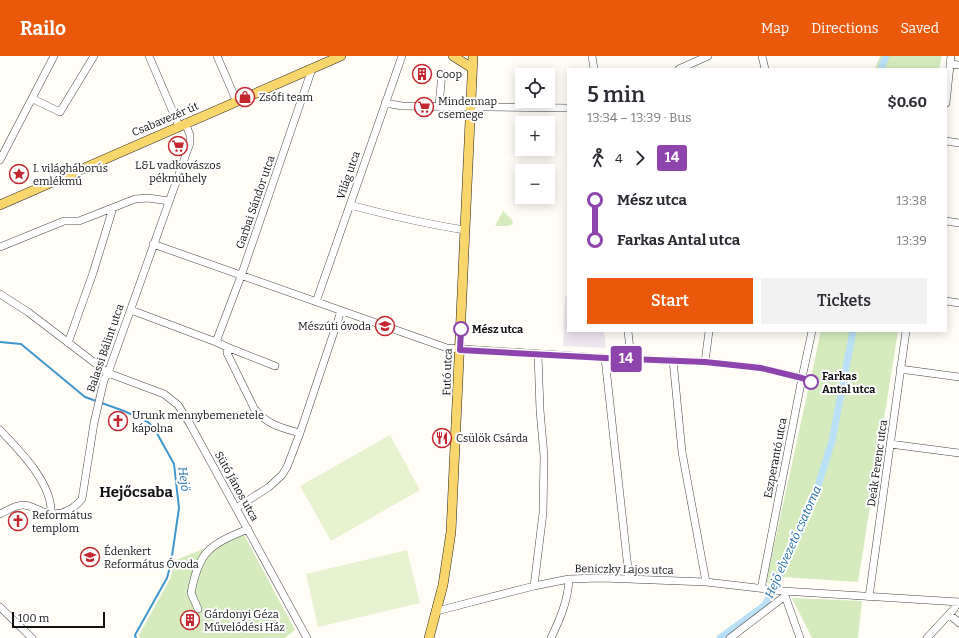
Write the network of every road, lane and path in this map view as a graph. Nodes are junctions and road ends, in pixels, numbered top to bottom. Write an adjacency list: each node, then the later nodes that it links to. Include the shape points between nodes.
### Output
1 (54, 56): 21 (street)
2 (94, 56): 21 (street, via 60,112)
3 (148, 56): 27 (street, Balassi Bálint utca)
4 (217, 56): 22 (street)
5 (341, 56): 18 (main road, Csabavezér út)
6 (402, 56): 23 (street, Világ utca)
7 (453, 56): 14 (main road)
8 (473, 56): 14 (main road, Futó utca)
9 (592, 56): 15 (street)
10 (708, 56): 16 (street)
11 (762, 56): 17 (street)
12 (950, 60): 13 (street); 20 (street)
13 (959, 65)
14 (472, 68): 25 (main road, Futó utca)
15 (594, 68)
16 (681, 68)
17 (765, 68)
18 (312, 69): 22 (main road, Csabavezér út); 40 (street, Garbai Sándor utca)
19 (442, 73): 24 (street)
20 (947, 92)
21 (33, 99): 30 (street)
22 (237, 102): 27 (main road, Csabavezér út)
23 (385, 103): 24 (street, via 402,106); 33 (street, Világ utca)
24 (439, 106): 25 (street)
25 (470, 107): 26 (street); 37 (main road, Futó utca)
26 (567, 108)
27 (182, 125): 31 (street, Balassi Bálint utca, via 190,135 190,143); 32 (main road, Csabavezér út)
28 (947, 141): 29 (street)
29 (959, 143)
30 (0, 160)
31 (169, 200): 34 (street, via 134,199); 38 (street, Balassi Bálint utca)
32 (0, 205)
33 (350, 205): 37 (street, via 437,226); 43 (street, Világ utca)
34 (113, 208): 39 (street, via 80,221 64,221); 52 (street)
35 (947, 221): 36 (street)
36 (959, 223)
37 (465, 230): 54 (main road, Futó utca)
38 (153, 244): 40 (street); 45 (street, Balassi Bálint utca)
39 (0, 247)
40 (242, 276): 43 (street); 51 (street, Garbai Sándor utca)
41 (0, 294): 52 (street, Sütő János utca)
42 (947, 301): 44 (street)
43 (316, 302): 46 (street)
44 (959, 303)
45 (130, 310): 51 (street); 62 (street, Balassi Bálint utca)
46 (341, 311): 54 (street, via 447,348); 66 (street)
47 (628, 332): 57 (street)
48 (709, 332): 59 (street)
49 (812, 332): 64 (street, Eszperantó utca)
50 (906, 332): 61 (street, Deák Ferenc utca)
51 (216, 342): 53 (street)
52 (68, 343): 62 (street, Sütő János utca)
53 (227, 347): 60 (street); 66 (street, via 227,353 259,415 275,426)
54 (460, 350): 55 (street); 83 (main road, Futó utca, via 451,532)
55 (538, 354): 56 (street); 76 (street, via 544,463 543,513)
56 (605, 358): 57 (street); 73 (street)
57 (632, 359): 58 (street)
58 (673, 360): 59 (street); 75 (street, via 682,452)
59 (705, 362): 64 (street, via 761,368)
60 (275, 366)
61 (900, 369): 63 (street); 67 (street, Deák Ferenc utca)
62 (108, 373): 69 (street, Sütő János utca, via 164,394 178,405); 71 (street, Balassi Bálint utca, via 97,408 82,499 68,512)
63 (959, 377)
64 (802, 378): 77 (street, Eszperantó utca)
65 (0, 430): 71 (street, via 26,458 49,496)
66 (300, 433): 69 (street, via 282,475 269,487)
67 (890, 444): 68 (street); 79 (street, Deák Ferenc utca)
68 (959, 453)
69 (236, 508): 72 (street, Sütő János utca)
70 (0, 514): 71 (street, via 23,505)
71 (51, 514)
72 (248, 529): 82 (street, via 213,546 198,565 191,593); 87 (street, Sütő János utca)
73 (630, 578): 74 (street, Beniczky Lajos utca); 75 (street, Beniczky Lajos utca)
74 (569, 579): 76 (street, Beniczky Lajos utca); 89 (street, via 563,610)
75 (706, 582): 77 (street, Beniczky Lajos utca)
76 (534, 586): 83 (street, Beniczky Lajos utca)
77 (763, 589): 78 (street, Beniczky Lajos utca)
78 (782, 593): 79 (street, Beniczky Lajos utca); 90 (street); 91 (street)
79 (869, 597): 80 (street, Beniczky Lajos utca)
80 (958, 602): 84 (street)
81 (0, 607): 86 (street)
82 (198, 609)
83 (437, 611): 88 (main road, Futó utca)
84 (949, 614): 85 (street); 92 (street)
85 (959, 624)
86 (32, 638)
87 (307, 638)
88 (429, 638)
89 (551, 638)
90 (730, 638)
91 (800, 638)
92 (927, 638)

